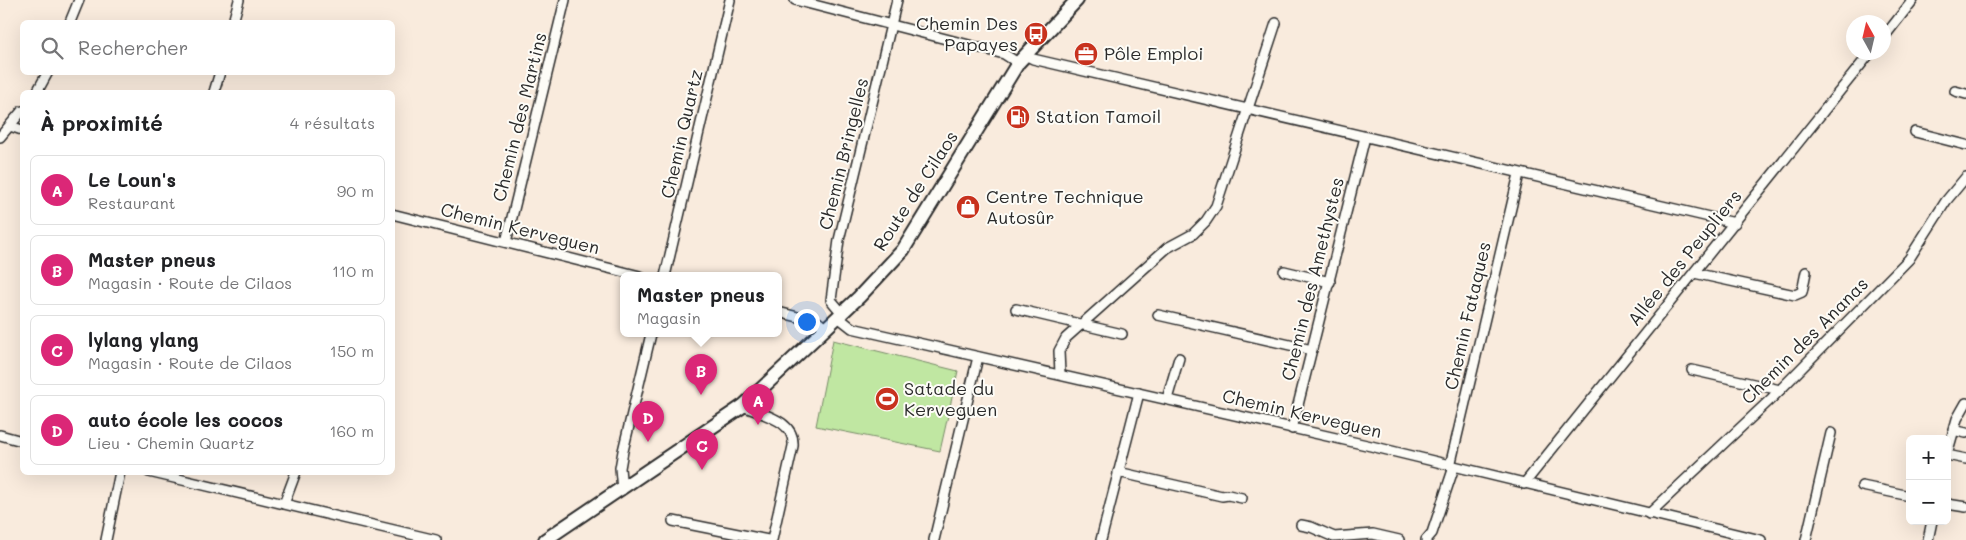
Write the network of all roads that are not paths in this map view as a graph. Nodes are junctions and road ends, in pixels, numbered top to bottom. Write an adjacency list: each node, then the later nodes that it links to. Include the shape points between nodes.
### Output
1 (79, 0): 9 (street)
2 (238, 0): 10 (street)
3 (565, 0): 34 (street, Chemin des Martins)
4 (730, 0): 37 (street, Chemin Quartz)
5 (795, 0): 12 (street)
6 (897, 0): 12 (street, Chemin Bringelles)
7 (1913, 0): 13 (street)
8 (1070, 3): 14 (main road, Route de Cilaos)
9 (71, 20)
10 (233, 20)
11 (1276, 24): 22 (street)
12 (891, 26): 14 (street); 43 (street, Chemin Bringelles, via 840,240 831,300)
13 (1891, 28)
14 (1021, 59): 22 (street, via 1033,59); 43 (main road, Route de Cilaos, via 903,250)
15 (1865, 60): 33 (street, Allée des Peupliers)
16 (46, 75): 18 (street)
17 (219, 75): 19 (street)
18 (38, 90)
19 (215, 90)
20 (1955, 91): 21 (street)
21 (1966, 94)
22 (1250, 109): 28 (street); 45 (street, via 1216,206 1206,221 1193,234 1167,248)
23 (20, 114): 24 (street)
24 (10, 126): 25 (street); 27 (street)
25 (20, 129)
26 (1915, 132): 29 (street)
27 (0, 137)
28 (1366, 137): 30 (street); 40 (street, Chemin des Amethystes)
29 (1966, 145)
30 (1519, 174): 33 (street); 68 (street, Chemin Fataques)
31 (1966, 177): 54 (street, Chemin des Ananas, via 1946,201 1909,259)
32 (395, 215): 34 (street, Chemin Kerveguen)
33 (1735, 223): 39 (street, Allée des Peupliers)
34 (506, 242): 36 (street, Chemin Kerveguen)
35 (1284, 270): 40 (street)
36 (624, 272)
37 (666, 272)
38 (1806, 272): 39 (street, via 1802,292 1795,295)
39 (1694, 273): 73 (street, Allée des Peupliers)
40 (1330, 282): 49 (street, Chemin des Amethystes)
41 (1016, 309): 45 (street)
42 (782, 313): 46 (street, via 818,322)
43 (840, 315): 46 (main road, Route de Cilaos); 50 (street, Chemin Kerveguen, via 852,328)
44 (1158, 315): 49 (street)
45 (1082, 324): 47 (street); 53 (street, via 1060,346)
46 (826, 328): 58 (main road, Route de Cilaos)
47 (1122, 334)
48 (650, 337): 75 (street, via 620,468)
49 (1312, 350): 59 (street, Chemin des Amethystes)
50 (978, 357): 53 (street, Chemin Kerveguen); 90 (street)
51 (1179, 358): 56 (street)
52 (1692, 370): 54 (street)
53 (1060, 374): 55 (street, Chemin Kerveguen)
54 (1780, 390): 81 (street, Chemin des Ananas)
55 (1139, 393): 56 (street, Chemin Kerveguen); 69 (street)
56 (1167, 400): 59 (street, Chemin Kerveguen)
57 (1966, 403): 60 (street)
58 (743, 406): 75 (main road, Route de Cilaos); 89 (street, via 787,425 792,435 793,446)
59 (1292, 428): 68 (street, Chemin Kerveguen)
60 (1953, 430): 62 (street); 64 (street)
61 (1831, 433): 95 (street)
62 (1966, 433)
63 (0, 435): 65 (street)
64 (1951, 438)
65 (20, 440)
66 (1951, 456): 67 (street)
67 (1966, 460)
68 (1452, 467): 73 (street, Chemin Kerveguen); 93 (street, Chemin Fataques, via 1432,533)
69 (1118, 472): 77 (street); 91 (street)
70 (119, 475): 85 (street)
71 (162, 475): 78 (street)
72 (295, 475): 78 (street)
73 (1524, 484): 81 (street, Chemin Kerveguen)
74 (1862, 486): 76 (street)
75 (622, 490): 87 (main road, Route de Cilaos)
76 (1906, 495)
77 (1242, 498)
78 (284, 504): 86 (street)
79 (1951, 505): 80 (street)
80 (1966, 507)
81 (1649, 514): 94 (street, Chemin Kerveguen)
82 (674, 521): 88 (street)
83 (1301, 525): 92 (street, via 1334,537 1373,534)
84 (1931, 525): 96 (street)
85 (106, 540)
86 (436, 540)
87 (546, 540)
88 (768, 540)
89 (772, 540)
90 (934, 540)
91 (1101, 540)
92 (1399, 540)
93 (1426, 540)
94 (1761, 540)
95 (1806, 540)
96 (1928, 540)

